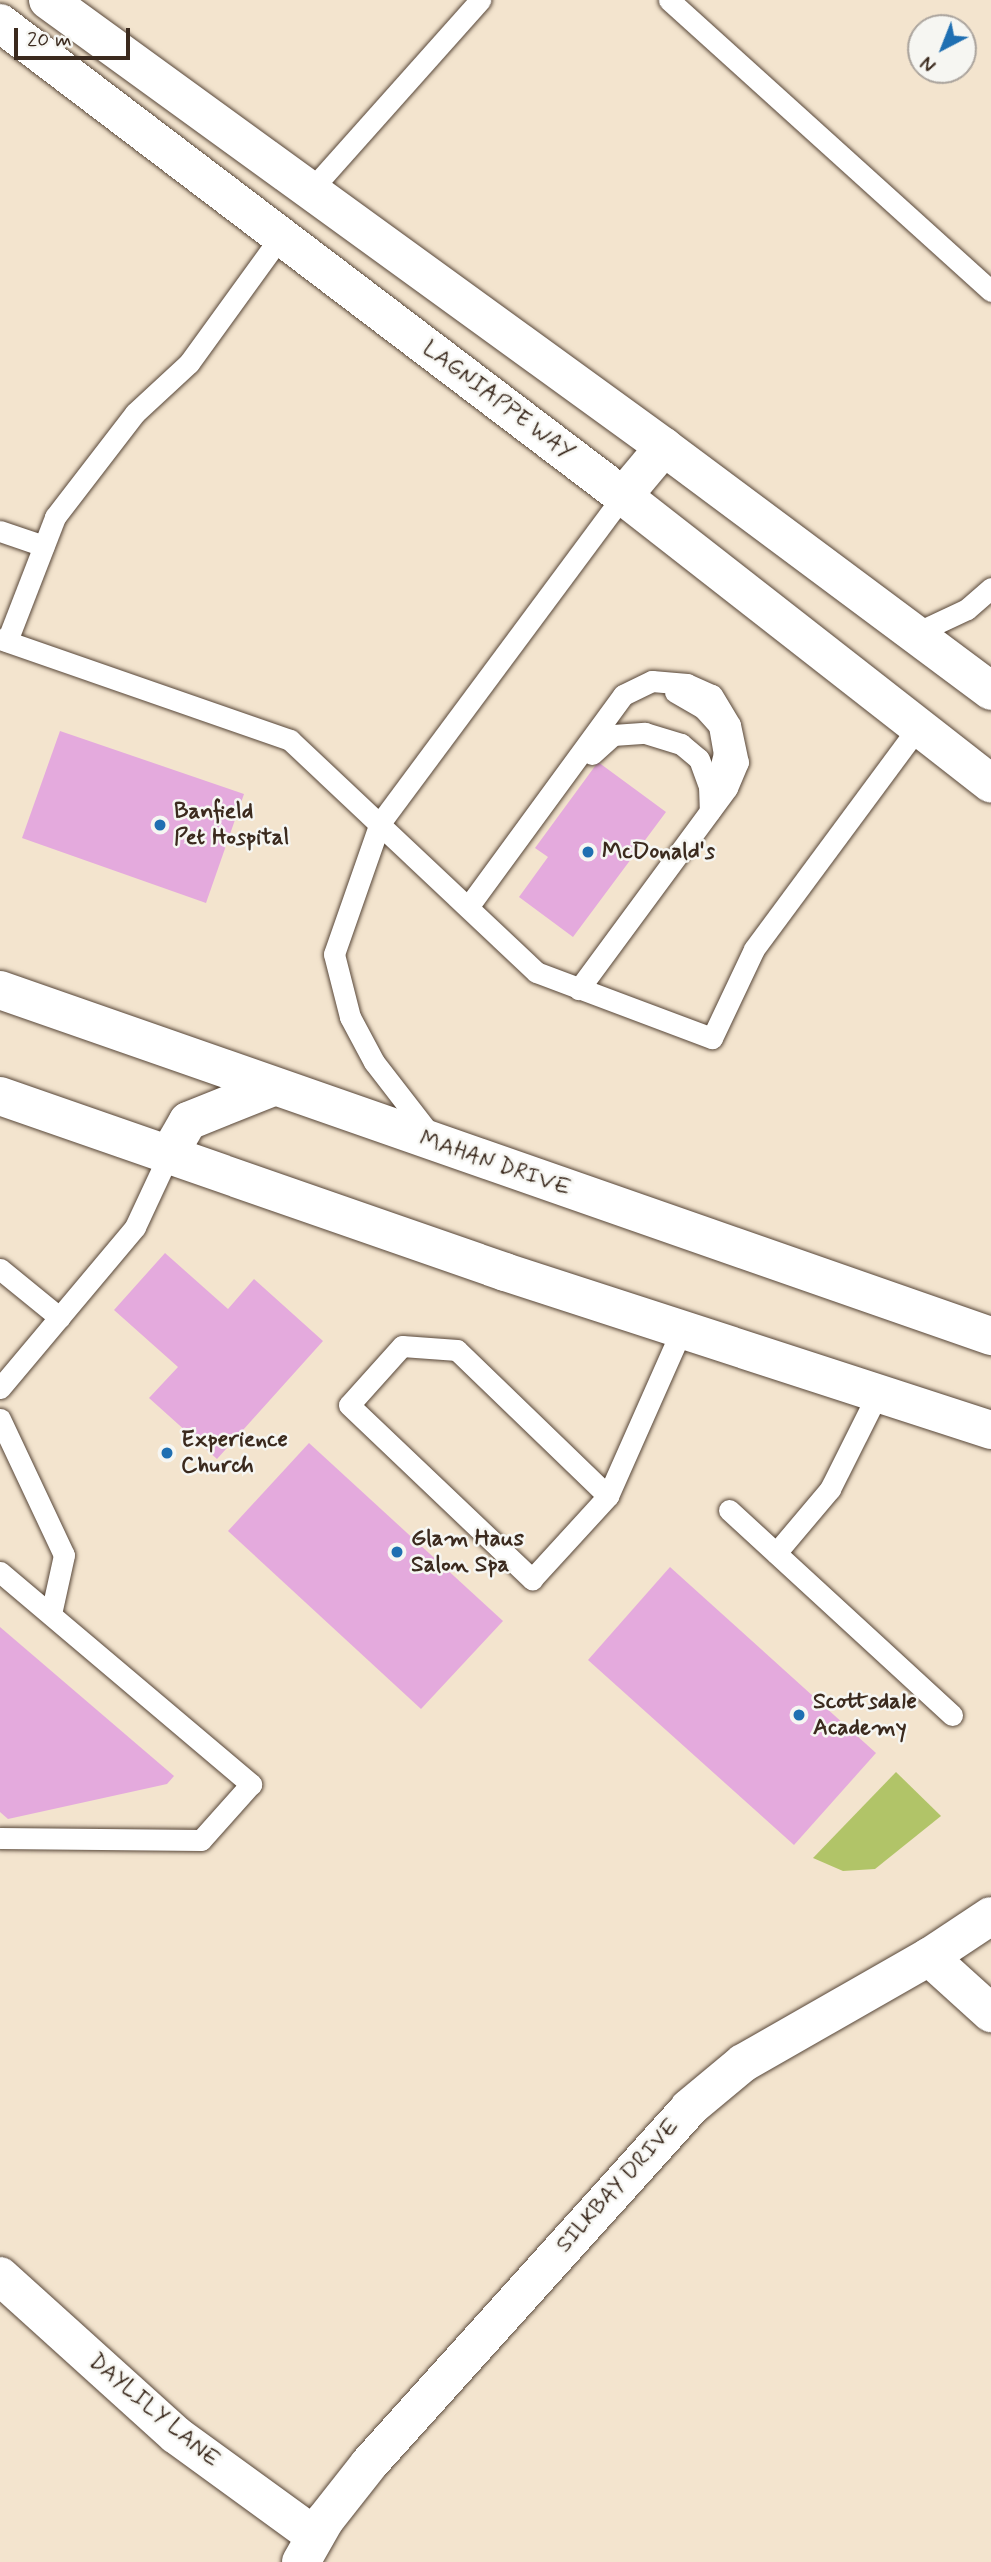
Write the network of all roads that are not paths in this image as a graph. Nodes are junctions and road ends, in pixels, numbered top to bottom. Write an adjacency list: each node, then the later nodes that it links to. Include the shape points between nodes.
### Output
1 (48, 0): 5 (street)
2 (480, 0): 5 (lane)
3 (669, 0): 7 (lane)
4 (0, 23): 6 (street, LAGNIAPPE WAY)
5 (310, 191): 6 (street); 8 (street)
6 (281, 236): 9 (street, LAGNIAPPE WAY); 11 (lane, via 189,363 135,413 71,496 55,517)
7 (991, 291)
8 (664, 447): 9 (street); 13 (street)
9 (623, 496): 16 (street, LAGNIAPPE WAY); 20 (lane)
10 (0, 531): 11 (lane)
11 (44, 546): 14 (lane)
12 (991, 588): 13 (lane, via 967,609)
13 (916, 633): 15 (street)
14 (3, 640): 20 (lane, via 290,740)
15 (991, 691)
16 (918, 727): 18 (street, LAGNIAPPE WAY); 22 (lane, via 754,949 712,1038)
17 (598, 746): 19 (lane, via 613,735 645,733 681,744 699,759 709,786); 19 (lane, via 620,718 656,691 680,692 719,726 724,753); 21 (lane, via 502,878)
18 (991, 784)
19 (710, 811): 21 (lane, via 738,762 730,725 712,695 687,684 652,681 624,695); 22 (lane)
20 (380, 823): 21 (lane); 26 (lane, via 334,954 349,1017 374,1062)
21 (468, 907): 22 (lane, via 536,972)
22 (579, 989)
23 (0, 990): 24 (street, MAHAN DRIVE)
24 (273, 1087): 26 (street, MAHAN DRIVE); 27 (street, via 188,1121)
25 (0, 1096): 27 (street)
26 (438, 1144): 31 (street, MAHAN DRIVE)
27 (169, 1154): 29 (lane, via 135,1227); 30 (street)
28 (0, 1269): 29 (lane)
29 (60, 1318): 32 (lane)
30 (682, 1329): 33 (street); 36 (lane)
31 (991, 1336)
32 (0, 1388)
33 (878, 1393): 35 (street); 38 (lane, via 831,1489)
34 (0, 1419): 40 (lane, via 64,1555)
35 (991, 1430)
36 (608, 1496): 36 (lane, via 532,1579 349,1405 402,1346 457,1350)
37 (729, 1510): 38 (lane)
38 (776, 1553): 41 (lane)
39 (0, 1572): 40 (lane)
40 (51, 1614): 42 (lane, via 251,1784 201,1840)
41 (952, 1715)
42 (0, 1838)
43 (991, 1916): 44 (street, SILKBAY DRIVE)
44 (929, 1957): 45 (street); 47 (street, SILKBAY DRIVE, via 743,2063 689,2108 369,2464)
45 (991, 2013)
46 (0, 2276): 47 (street, DAYLILY LANE)
47 (308, 2549)

